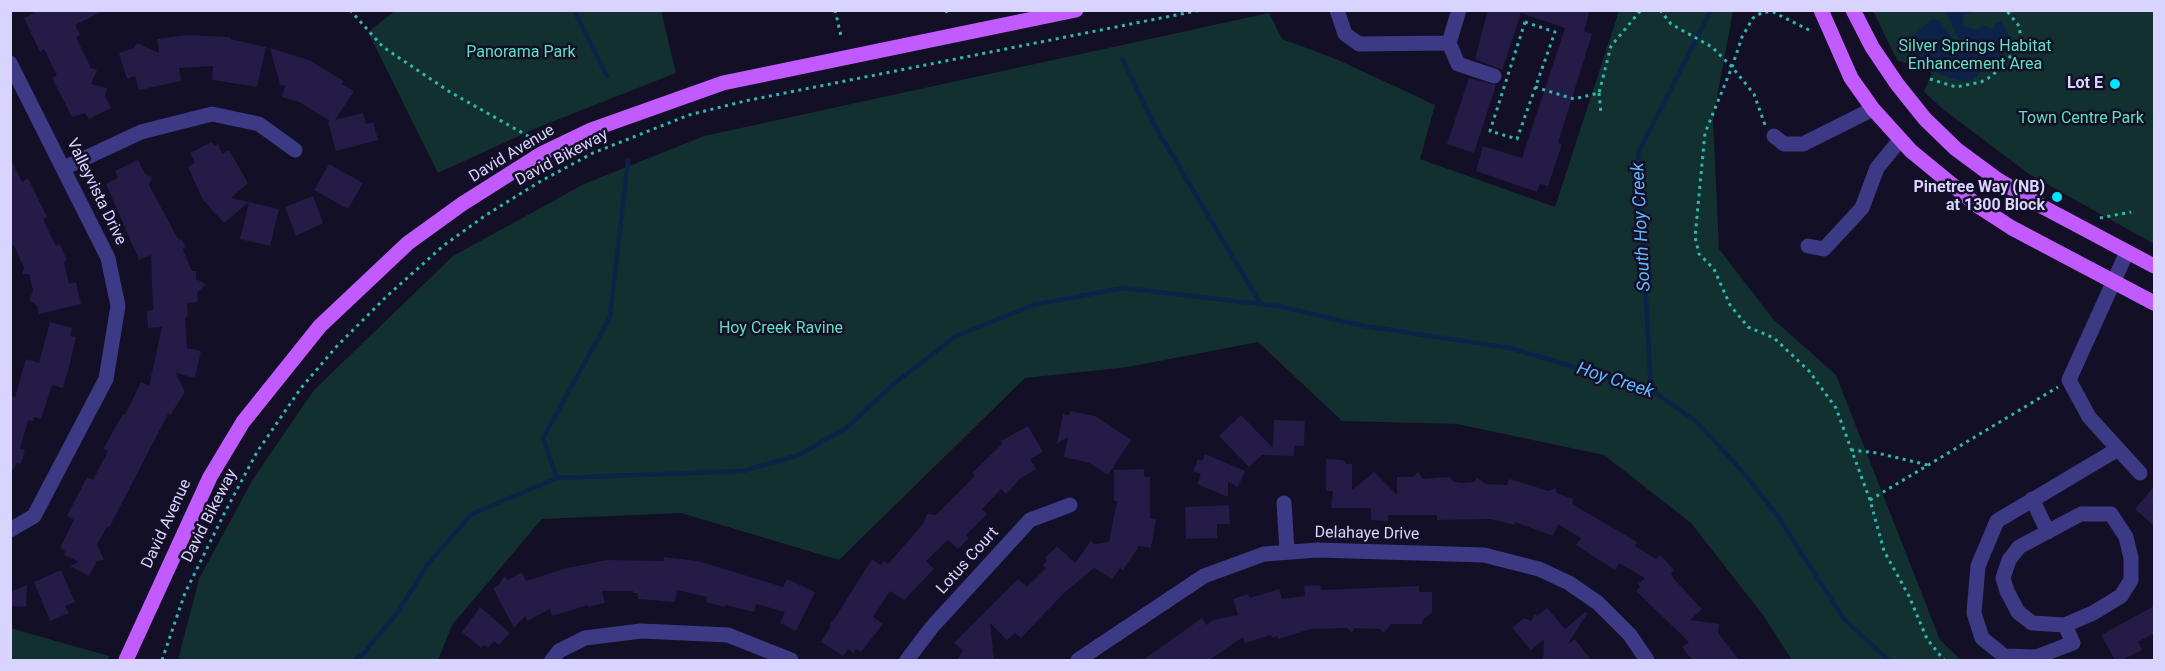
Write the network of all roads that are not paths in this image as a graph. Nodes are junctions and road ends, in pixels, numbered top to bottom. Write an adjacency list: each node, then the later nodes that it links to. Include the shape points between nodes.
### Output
1 (1076, 10): 27 (main road, David Avenue, via 723,83 591,130 541,154 408,243 320,326 243,422 210,477)
2 (1336, 10): 6 (street, via 1345,34 1359,44)
3 (1460, 10): 6 (street)
4 (1821, 10): 9 (main road, via 1851,78)
5 (1853, 10): 15 (main road, via 1897,84 1956,149 1998,180)
6 (1449, 43): 8 (street, via 1458,64)
7 (10, 63): 13 (street, Valleyvista Drive)
8 (1494, 76)
9 (1874, 109): 10 (street, via 1803,144 1784,144); 11 (main road)
10 (1774, 136)
11 (1900, 140): 14 (street, via 1877,168 1862,208 1824,249); 17 (main road, via 1978,206)
12 (295, 150): 13 (street, via 259,124 212,114 141,132)
13 (64, 168): 24 (street, Valleyvista Drive, via 108,258 118,306 106,379 34,516)
14 (1809, 246)
15 (2127, 252): 16 (main road); 17 (street)
16 (2154, 266)
17 (2112, 282): 18 (main road); 19 (street, via 2069,380 2089,417)
18 (2154, 303)
19 (2118, 449): 20 (street); 21 (street)
20 (2140, 473)
21 (2032, 499): 25 (street); 28 (street, via 1997,521 1978,566 1974,613 1982,638 2004,656 2036,657 2073,643)
22 (1284, 503): 26 (street)
23 (1070, 505): 33 (street, Lotus Court, via 1030,520)
24 (10, 530)
25 (2049, 532): 28 (street, via 2019,547 2003,578 2018,612 2032,623); 28 (street, via 2081,514 2111,514 2126,537 2132,558 2131,580 2121,596)
26 (1287, 551): 34 (street, Delahaye Drive, via 1248,558 1204,576); 35 (street, Delahaye Drive, via 1484,555 1517,562 1555,576 1593,599 1625,629)
27 (152, 602): 29 (main road, David Avenue); 30 (main road, David Avenue)
28 (2065, 625)
29 (126, 660)
30 (139, 660)
31 (552, 660): 32 (street, via 559,651 585,638 641,631 728,635)
32 (790, 660)
33 (907, 660)
34 (1078, 660)
35 (1647, 660)

